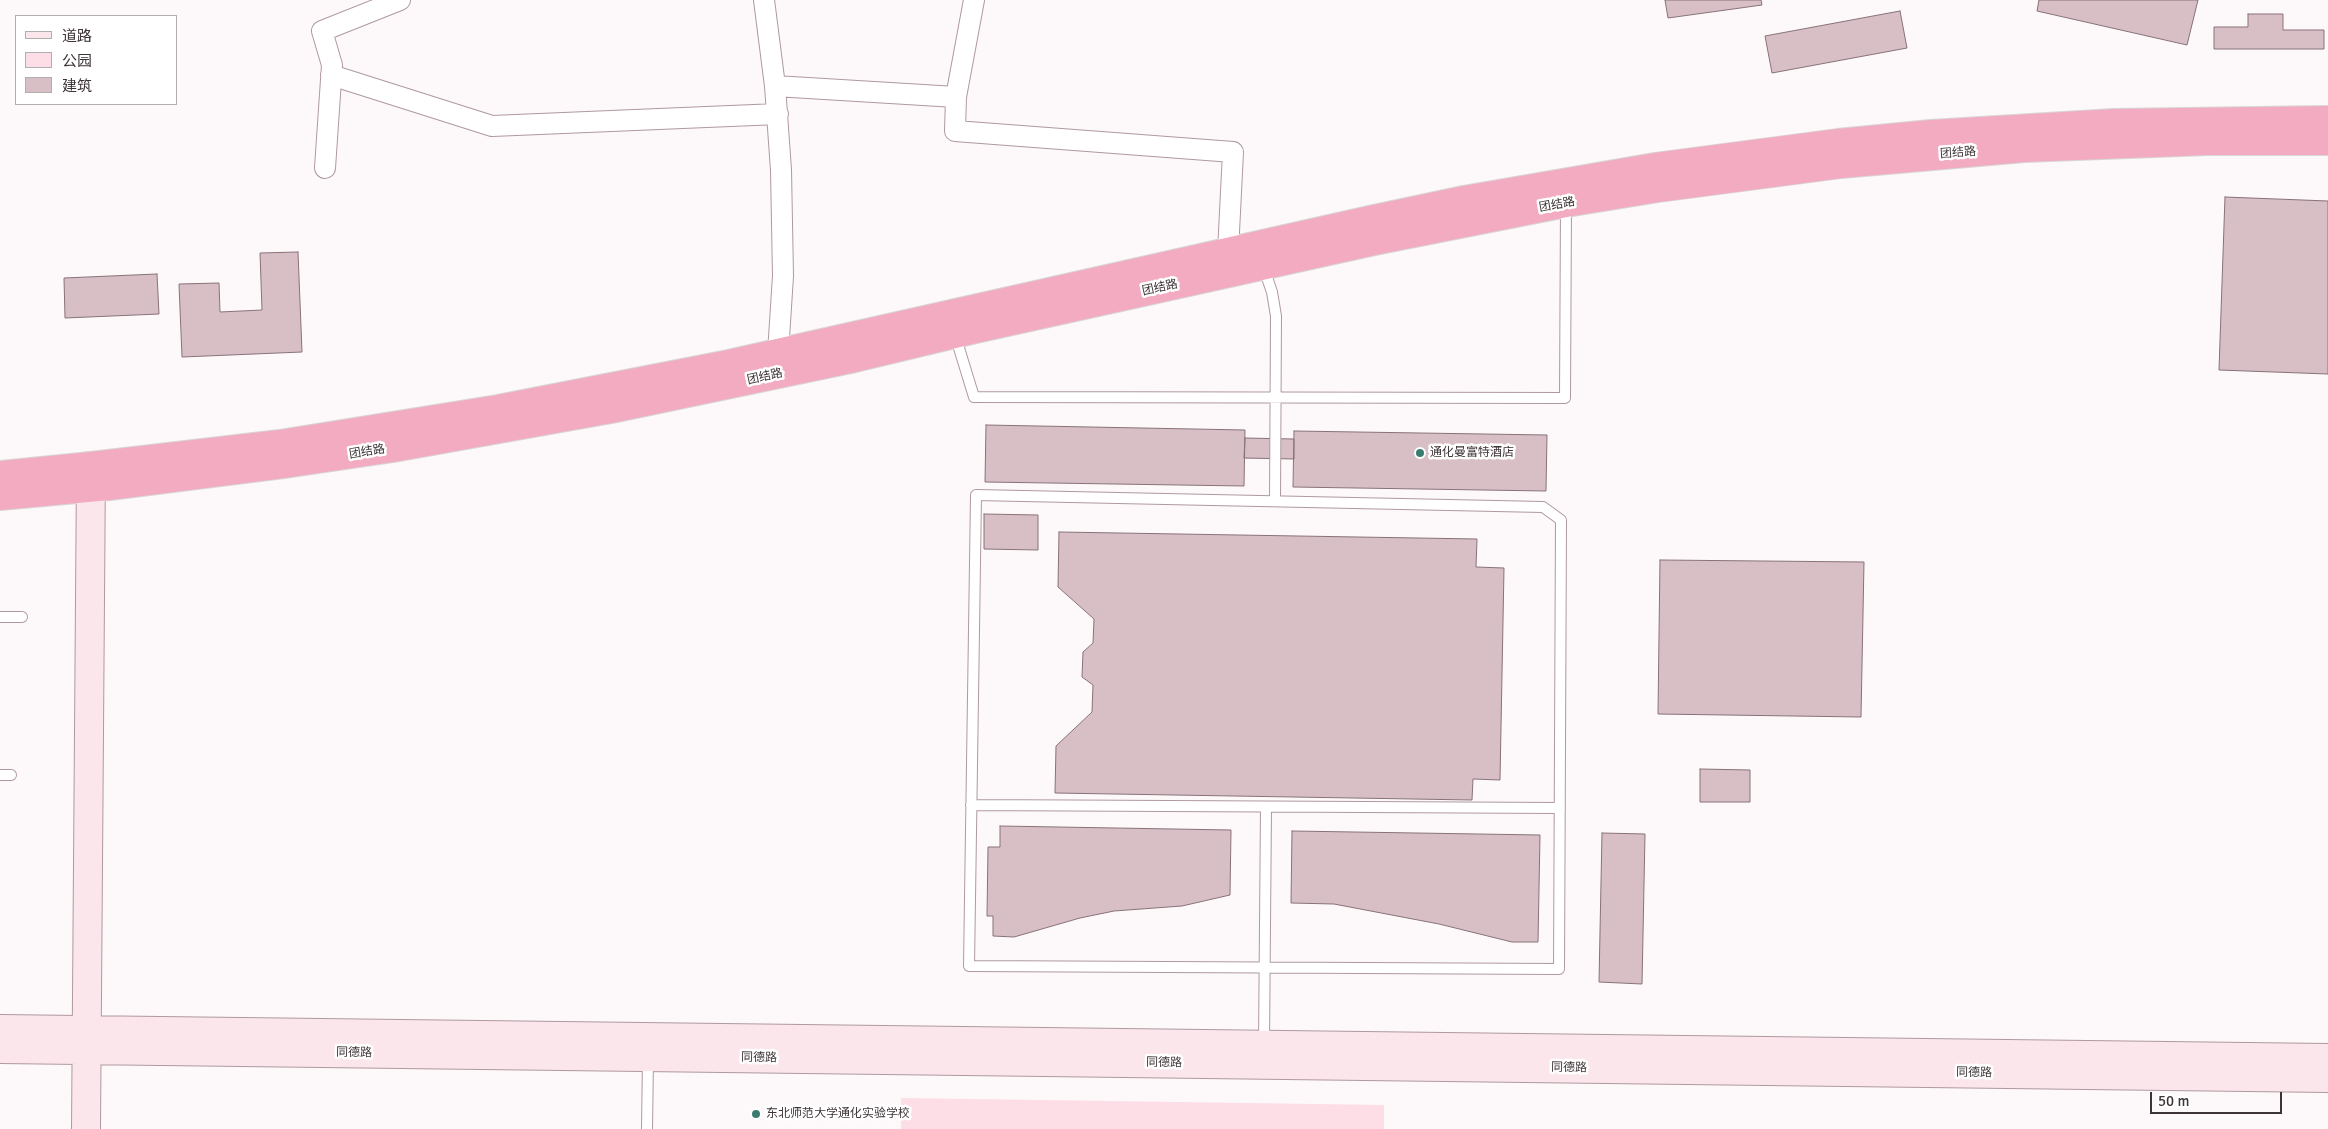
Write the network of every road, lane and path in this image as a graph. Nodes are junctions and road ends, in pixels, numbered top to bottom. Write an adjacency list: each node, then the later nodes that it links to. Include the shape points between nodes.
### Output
1 (400, 0): 4 (street, via 322,31)
2 (764, 0): 5 (street)
3 (974, 0): 6 (street)
4 (332, 75): 7 (street, via 492,126); 10 (street)
5 (775, 86): 6 (street); 7 (street)
6 (956, 97): 12 (street, via 955,131 1233,152)
7 (778, 114): 15 (street, via 783,276)
8 (2328, 120): 12 (highway, 团结路, via 2114,123 1838,143 1559,183 1464,200)
9 (2328, 141): 11 (highway, 团结路, via 2115,144 1933,155 1749,175)
10 (325, 168)
11 (1566, 203): 13 (highway, 团结路); 16 (lane, via 1565,398)
12 (1228, 252): 15 (highway, 团结路)
13 (1263, 265): 14 (highway, 团结路); 16 (lane, via 1276,316)
14 (955, 334): 16 (lane, via 974,397); 18 (highway, 团结路, via 733,384 493,431 283,464)
15 (778, 353): 18 (highway, 团结路, via 399,426)
16 (1276, 398): 20 (lane)
17 (0, 475): 18 (highway, 团结路)
18 (83, 478): 19 (highway, 团结路); 28 (main road)
19 (0, 496)
20 (1276, 501): 23 (lane, via 976,495); 25 (lane, via 1543,507 1561,520)
21 (0, 617): 22 (lane)
22 (22, 617)
23 (972, 805): 24 (lane); 26 (lane, via 969,966)
24 (1266, 807): 25 (lane); 26 (lane)
25 (1560, 808): 26 (lane, via 1559,968)
26 (1264, 967): 29 (lane)
27 (0, 1029): 28 (main road, 同德路)
28 (78, 1040): 29 (main road, 同德路); 30 (main road, 同德路); 31 (main road, 同德路); 34 (main road); 35 (main road)
29 (1264, 1045): 32 (main road, 同德路)
30 (0, 1049)
31 (648, 1057): 33 (main road, 同德路); 36 (lane)
32 (2328, 1058)
33 (2328, 1078)
34 (68, 1129)
35 (86, 1129)
36 (647, 1129)

